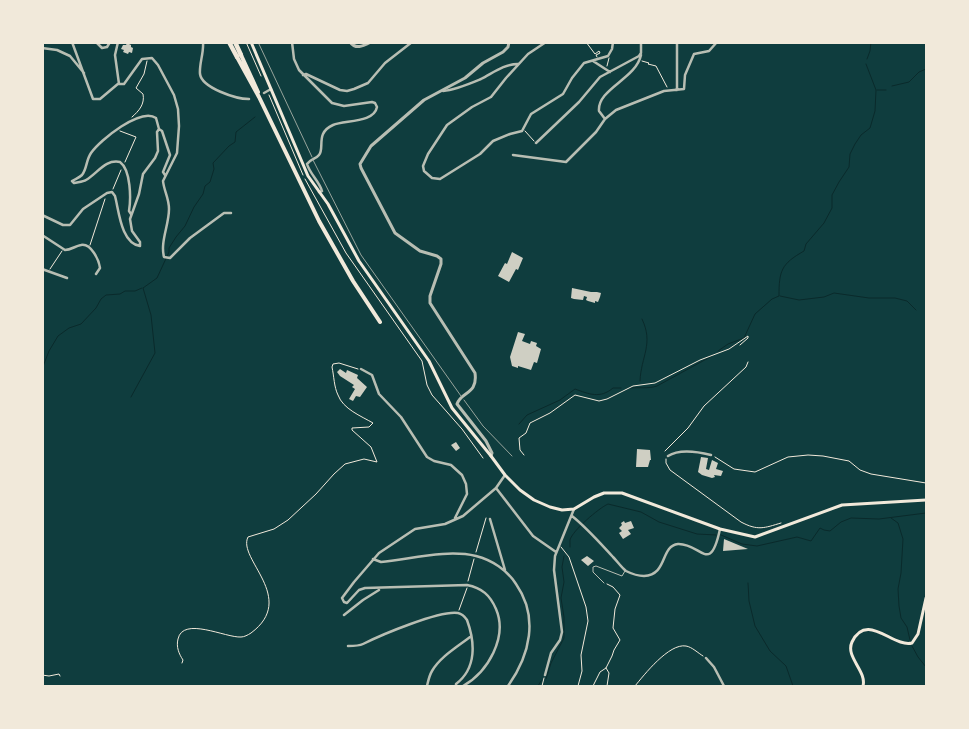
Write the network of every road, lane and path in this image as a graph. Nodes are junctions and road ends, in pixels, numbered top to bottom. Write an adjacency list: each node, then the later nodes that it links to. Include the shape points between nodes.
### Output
1 (72, 42): 32 (street)
2 (96, 42): 3 (street, via 104,48)
3 (110, 42)
4 (118, 42): 35 (street, via 115,55)
5 (203, 42): 41 (street, via 200,72 204,82 232,96)
6 (229, 42): 24 (highway)
7 (235, 42): 24 (highway)
8 (246, 42): 34 (path)
9 (252, 42): 36 (main road)
10 (292, 42): 33 (street, via 295,62)
11 (350, 42): 12 (street, via 358,47)
12 (371, 42)
13 (412, 42): 33 (street, via 384,62 368,83 354,89 342,90)
14 (509, 42): 40 (street, via 503,52)
15 (546, 42): 29 (street)
16 (586, 42): 23 (path, via 595,54 599,51)
17 (613, 42): 25 (street)
18 (641, 42): 22 (street)
19 (677, 42): 37 (street)
20 (717, 42): 37 (street, via 709,51 694,54 685,75 685,88)
21 (42, 48): 32 (street, via 70,56)
22 (641, 53): 31 (street); 42 (street, via 634,70 601,100 599,111)
23 (596, 55)
24 (239, 56): 64 (highway, via 319,221)
25 (608, 56): 27 (street); 30 (path)
26 (147, 58): 35 (street, via 142,59 124,84); 43 (path, via 147,66 136,88 142,94 143,102); 50 (street, via 156,61 178,109 177,153)
27 (593, 61): 30 (street); 46 (street, via 582,65 563,94 531,114)
28 (642, 61): 38 (path, via 656,66)
29 (518, 64): 40 (street); 46 (street, via 491,97 447,125 428,154 424,168 429,177 440,179 482,153 493,141)
30 (606, 69): 31 (street)
31 (610, 72): 47 (street, via 600,77)
32 (84, 74): 35 (street, via 91,96 96,100)
33 (303, 75): 52 (street, via 335,104 372,102 377,107 370,116 328,128 322,137 319,156 307,164 321,188)
34 (262, 77)
35 (118, 84)
36 (272, 89): 39 (street); 52 (main road, via 305,171)
37 (677, 90): 38 (street)
38 (668, 91): 42 (street, via 620,108)
39 (264, 92)
40 (441, 92): 70 (street, via 424,100 370,147 360,166 395,233 420,251 441,259 430,301 475,373 475,383 457,402 486,440)
41 (250, 99)
42 (605, 119): 48 (street, via 566,162)
43 (127, 123): 44 (street, via 152,116 157,119); 45 (street)
44 (159, 129): 50 (street, via 170,155 163,172); 56 (street, via 157,153 143,174)
45 (118, 130): 49 (path, via 136,137); 49 (street, via 91,153 83,172 72,182 87,179 109,163)
46 (524, 130): 47 (path)
47 (536, 143)
48 (513, 155)
49 (124, 165): 51 (path); 56 (street)
50 (165, 175): 54 (street, via 163,184 169,207 163,255 166,258 224,213)
51 (112, 192): 53 (street); 56 (street, via 125,233 139,246 131,227)
52 (320, 192): 70 (main road, via 359,261 429,361 453,410)
53 (107, 194): 55 (street, via 84,209 70,225 63,225); 58 (path)
54 (231, 213)
55 (42, 214)
56 (131, 214)
57 (42, 235): 59 (street)
58 (88, 248): 59 (street, via 83,245); 62 (street, via 99,263)
59 (64, 249): 61 (path)
60 (42, 269): 61 (street)
61 (48, 271): 63 (street)
62 (96, 274)
63 (67, 278)
64 (380, 322)
65 (740, 345): 71 (path, via 748,336 727,350 656,383 638,384 599,402 575,395 530,423 526,433 518,438)
66 (748, 362): 68 (path)
67 (361, 369): 80 (street, via 374,377 379,394 401,417 427,457 451,465 462,475 467,494); 98 (path, via 340,363 332,367 337,395 354,413 373,423 369,427 352,430 371,448 377,462 364,459 345,464 288,520 274,529 248,537 247,549 265,582 267,614 252,632 242,637 202,629 184,631 177,641)
68 (665, 451)
69 (711, 455): 72 (street, via 672,453); 74 (path, via 734,469 755,472 788,457 808,455 849,461 871,474)
70 (491, 456): 73 (main road)
71 (524, 456)
72 (668, 456): 81 (path, via 666,464 670,470 741,522 763,529 786,522)
73 (505, 475): 75 (street); 77 (main road, via 534,500 556,509)
74 (926, 483)
75 (496, 488): 80 (street); 84 (street, via 533,536)
76 (926, 500): 81 (main road, via 842,505)
77 (574, 509): 78 (street); 82 (main road, via 599,495 622,493)
78 (572, 516): 84 (street); 88 (street)
79 (490, 519): 85 (path, via 486,518); 87 (street)
80 (455, 520): 86 (street, via 415,529)
81 (790, 524): 82 (main road, via 755,537)
82 (720, 529): 88 (street, via 716,548 710,553 702,554 680,544 671,546 660,568 648,576)
83 (562, 548): 108 (path, via 569,557 588,621)
84 (556, 552): 101 (street, via 554,570 562,632)
85 (475, 556): 86 (street, via 442,554 381,562); 87 (street); 90 (path)
86 (373, 559): 91 (street, via 342,600 348,602 362,588)
87 (505, 570): 106 (street, via 525,598 531,626 529,642)
88 (626, 570): 89 (lane, via 622,576 596,566 593,572)
89 (604, 583): 99 (path, via 620,595 613,628 620,640)
90 (467, 585): 91 (street); 93 (path); 105 (street, via 489,596 500,626 489,661)
91 (380, 589): 94 (street)
92 (926, 598): 113 (main road, via 917,637 912,643 902,643 872,630 863,631 854,639 851,650 863,678)
93 (458, 613): 95 (street, via 467,620); 96 (street, via 437,616 387,632 362,645)
94 (344, 615)
95 (470, 638): 103 (street, via 436,666); 104 (street, via 473,648 470,668)
96 (348, 646)
97 (706, 658): 111 (path, via 686,646 677,647 648,669); 112 (street)
98 (182, 662)
99 (606, 668): 109 (path, via 600,672); 110 (path, via 609,673)
100 (42, 675): 102 (path)
101 (544, 675): 107 (path)
102 (60, 676)
103 (427, 686)
104 (456, 686)
105 (464, 686)
106 (508, 686)
107 (542, 686)
108 (578, 686)
109 (593, 686)
110 (607, 686)
111 (635, 686)
112 (724, 686)
113 (862, 686)

